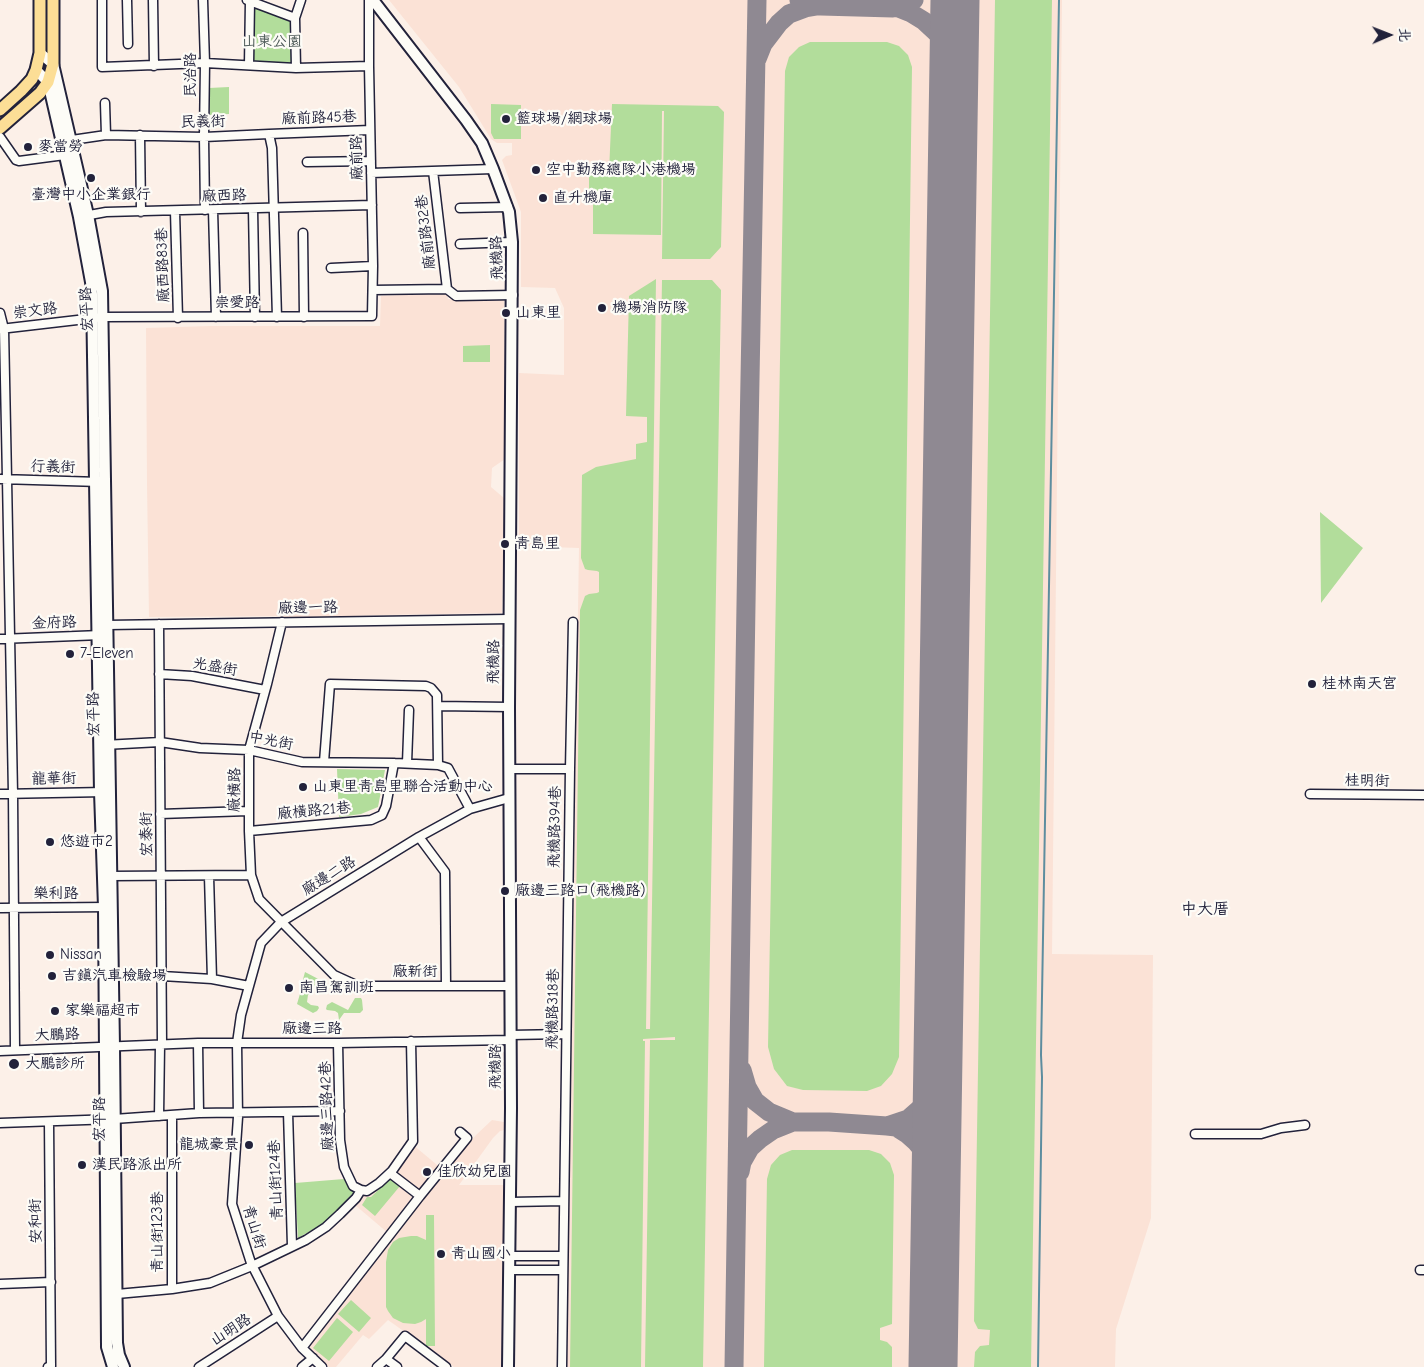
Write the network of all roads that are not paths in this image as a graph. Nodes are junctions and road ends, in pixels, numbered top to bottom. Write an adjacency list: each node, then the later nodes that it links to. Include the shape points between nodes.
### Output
1 (40, 0): 12 (main road)
2 (53, 0): 14 (main road)
3 (102, 0): 15 (street, via 102,68)
4 (127, 0): 11 (street)
5 (153, 0): 15 (street)
6 (203, 0): 13 (street, 民治路)
7 (301, 0): 10 (street)
8 (371, 0): 17 (street, 廠前路); 34 (street, 飛機路, via 466,120 482,143)
9 (248, 1): 10 (street); 16 (street)
10 (295, 18): 18 (street)
11 (128, 44)
12 (40, 53): 14 (street); 19 (main road)
13 (205, 63): 15 (street); 16 (street); 29 (street, 民治路)
14 (53, 64): 20 (main road); 30 (street, 宏平路)
15 (154, 66)
16 (249, 66): 18 (street)
17 (369, 66): 18 (street); 24 (street, 廠前路)
18 (296, 68)
19 (36, 70): 20 (street); 22 (main road, via 32,79)
20 (48, 82): 23 (main road); 30 (street, 宏平路)
21 (105, 103): 26 (street)
22 (0, 110)
23 (0, 128)
24 (370, 130): 25 (street, 廠前路45巷); 32 (street, 廠前路)
25 (269, 134): 29 (street, 民義街); 38 (street)
26 (106, 135): 27 (street, 民義街); 30 (street, 民義街)
27 (140, 136): 29 (street, 民義街); 44 (street)
28 (0, 137): 31 (street, via 19,161)
29 (204, 137): 42 (street, 民治路)
30 (67, 141): 31 (street, 宏平路); 45 (street, 宏平路)
31 (65, 155): 45 (street, 宏平路)
32 (371, 161): 33 (street); 36 (street, 廠前路)
33 (307, 162)
34 (493, 169): 35 (street, 廠前路32巷); 40 (street, 飛機路)
35 (433, 171): 36 (street, 廠前路32巷); 51 (street, 廠前路32巷)
36 (371, 173): 37 (street, 廠前路)
37 (372, 205): 38 (street, 廠西路); 49 (street, 廠前路)
38 (274, 208): 41 (street, 廠西路); 58 (street)
39 (460, 208): 40 (street)
40 (508, 208): 47 (street, 飛機路)
41 (253, 209): 42 (street, 廠西路); 57 (street)
42 (209, 210): 43 (street, 廠西路); 56 (street, 民治路)
43 (175, 211): 44 (street, 廠西路); 61 (street, 廠西路83巷)
44 (141, 212): 45 (street, 廠西路)
45 (83, 216): 60 (street, 宏平路)
46 (303, 233): 59 (street)
47 (512, 242): 48 (street); 53 (street, 飛機路)
48 (460, 244)
49 (373, 266): 50 (street); 52 (street, 廠前路)
50 (331, 268)
51 (447, 289): 52 (street); 53 (street, via 456,296)
52 (373, 290): 55 (street, 廠前路)
53 (513, 295): 65 (street, 飛機路)
54 (0, 312): 62 (street)
55 (372, 316): 59 (street, 崇愛路)
56 (216, 317): 57 (street, 崇愛路); 61 (street, 崇愛路)
57 (255, 317): 58 (street, 崇愛路)
58 (277, 317): 59 (street, 崇愛路)
59 (304, 317)
60 (98, 318): 61 (street, 崇愛路); 62 (street, 崇文路); 64 (street, 宏平路)
61 (178, 318)
62 (2, 329): 63 (street)
63 (4, 479): 64 (street, 行義街); 70 (street)
64 (101, 482): 69 (street, 宏平路)
65 (509, 619): 66 (street, 廠邊一路); 75 (street, 飛機路)
66 (282, 622): 68 (street, 廠邊一路); 73 (street, 廠橫路)
67 (573, 622): 85 (street, 飛機路394巷)
68 (158, 624): 69 (street, 廠邊一路); 72 (street, 宏泰街)
69 (104, 632): 70 (street, 金府路); 78 (street, 宏平路)
70 (9, 638): 71 (street, 金府路); 88 (street)
71 (0, 639)
72 (159, 674): 73 (street, 光盛街, via 192,676); 77 (street, 宏泰街)
73 (265, 690): 79 (street, 廠橫路)
74 (438, 706): 75 (street); 80 (street, via 437,695 426,686 330,684); 83 (street)
75 (508, 707): 84 (street, 飛機路)
76 (409, 710): 82 (street)
77 (160, 742): 78 (street, 中光街); 79 (street, 中光街); 94 (street, 宏泰街)
78 (105, 745): 86 (street, 宏平路)
79 (249, 750): 80 (street, 中光街, via 302,762); 93 (street, 廠橫路)
80 (324, 762): 81 (street, 中光街)
81 (394, 763): 82 (street, 中光街); 95 (street, 廠橫路21巷, via 382,815 371,820)
82 (408, 763): 83 (street, 中光街)
83 (438, 765): 92 (street, via 448,768)
84 (509, 769): 85 (street); 91 (street, 飛機路)
85 (570, 769): 101 (street, 飛機路394巷)
86 (105, 792): 88 (street, 龍華街); 97 (street, 宏平路); 104 (street, 宏平路)
87 (0, 794): 88 (street, 龍華街)
88 (13, 794): 103 (street)
89 (1310, 794): 90 (street, 桂明街)
90 (1424, 795)
91 (509, 798): 92 (street, 廠邊二路); 110 (street, 飛機路)
92 (470, 809): 96 (street, 廠邊二路)
93 (248, 811): 94 (street); 95 (street, 廠橫路)
94 (160, 814): 98 (street, 宏泰街)
95 (249, 831): 100 (street, 廠橫路)
96 (419, 836): 105 (street, 廠邊二路); 109 (street, 廠新街, via 445,872)
97 (111, 876): 98 (street); 104 (street, 宏平路)
98 (161, 876): 99 (street); 106 (street, 宏泰街)
99 (209, 876): 100 (street); 107 (street)
100 (251, 876): 105 (street, 廠橫路, via 259,899)
101 (568, 884): 111 (street, 飛機路318巷)
102 (0, 908): 103 (street, 樂利路)
103 (14, 908): 104 (street, 樂利路); 119 (street)
104 (108, 908): 118 (street, 宏平路)
105 (281, 922): 108 (street, 廠邊二路, via 261,943); 109 (street, 廠新街, via 334,975 358,986)
106 (162, 976): 107 (street); 117 (street, 宏泰街)
107 (212, 979): 108 (street)
108 (249, 986): 116 (street, 廠邊二路)
109 (446, 986): 110 (street)
110 (510, 986): 112 (street, 飛機路)
111 (566, 1034): 112 (street, 廠邊三路); 136 (street, 飛機路318巷)
112 (510, 1037): 113 (street, 廠邊三路); 137 (street, 飛機路)
113 (411, 1041): 114 (street, 廠邊三路); 133 (street, via 413,1141)
114 (338, 1042): 116 (street, 廠邊三路); 121 (street, 廠邊三路42巷)
115 (198, 1043): 116 (street, 廠邊三路); 117 (street, 廠邊三路); 123 (street)
116 (237, 1043): 124 (street, 青山街)
117 (161, 1044): 118 (street, 廠邊三路); 126 (street, 宏泰街)
118 (110, 1047): 119 (street, 大鵬路); 127 (street, 宏平路)
119 (15, 1050): 120 (street, 大鵬路)
120 (0, 1051)
121 (340, 1111): 122 (street); 134 (street, 廠邊三路42巷, via 344,1167 353,1186)
122 (288, 1112): 124 (street); 138 (street, 青山街124巷)
123 (200, 1113): 124 (street); 125 (street)
124 (238, 1113): 141 (street, 青山街, via 232,1204)
125 (172, 1115): 126 (street); 147 (street, 青山街123巷)
126 (159, 1116): 127 (street)
127 (110, 1119): 128 (street); 145 (street, 宏平路); 148 (street, 宏平路)
128 (49, 1122): 129 (street); 144 (street, 安和街)
129 (0, 1123)
130 (1305, 1125): 132 (street, via 1262,1134)
131 (460, 1132): 135 (street, via 466,1138)
132 (1195, 1134)
133 (390, 1173): 134 (street, via 367,1191); 135 (street)
134 (361, 1190): 138 (street, via 326,1227)
135 (420, 1196): 150 (street)
136 (564, 1201): 137 (street); 140 (street, 飛機路318巷)
137 (511, 1202): 139 (street, 飛機路)
138 (292, 1246): 141 (street)
139 (510, 1256): 140 (street); 142 (street, 飛機路)
140 (563, 1256): 143 (street, 飛機路318巷)
141 (252, 1266): 147 (street, via 210,1283); 149 (street, 青山街)
142 (510, 1270): 143 (street); 162 (street, 飛機路)
143 (563, 1270): 163 (street, 飛機路318巷)
144 (51, 1282): 146 (street); 153 (street, 安和街, via 51,1366)
145 (106, 1282): 148 (street); 154 (street, 宏平路, via 107,1347)
146 (0, 1284)
147 (172, 1289): 148 (street)
148 (116, 1294): 155 (street, 宏平路, via 117,1343)
149 (278, 1316): 150 (street, 青山街); 156 (street, 山明路)
150 (302, 1348): 151 (street, 青山街)
151 (313, 1358): 157 (street); 158 (street, 青山街)
152 (386, 1358): 159 (street); 160 (street); 161 (street, via 405,1336)
153 (48, 1367)
154 (113, 1367)
155 (124, 1367)
156 (199, 1367)
157 (302, 1367)
158 (322, 1367)
159 (377, 1367)
160 (397, 1367)
161 (446, 1367)
162 (508, 1367)
163 (562, 1367)

